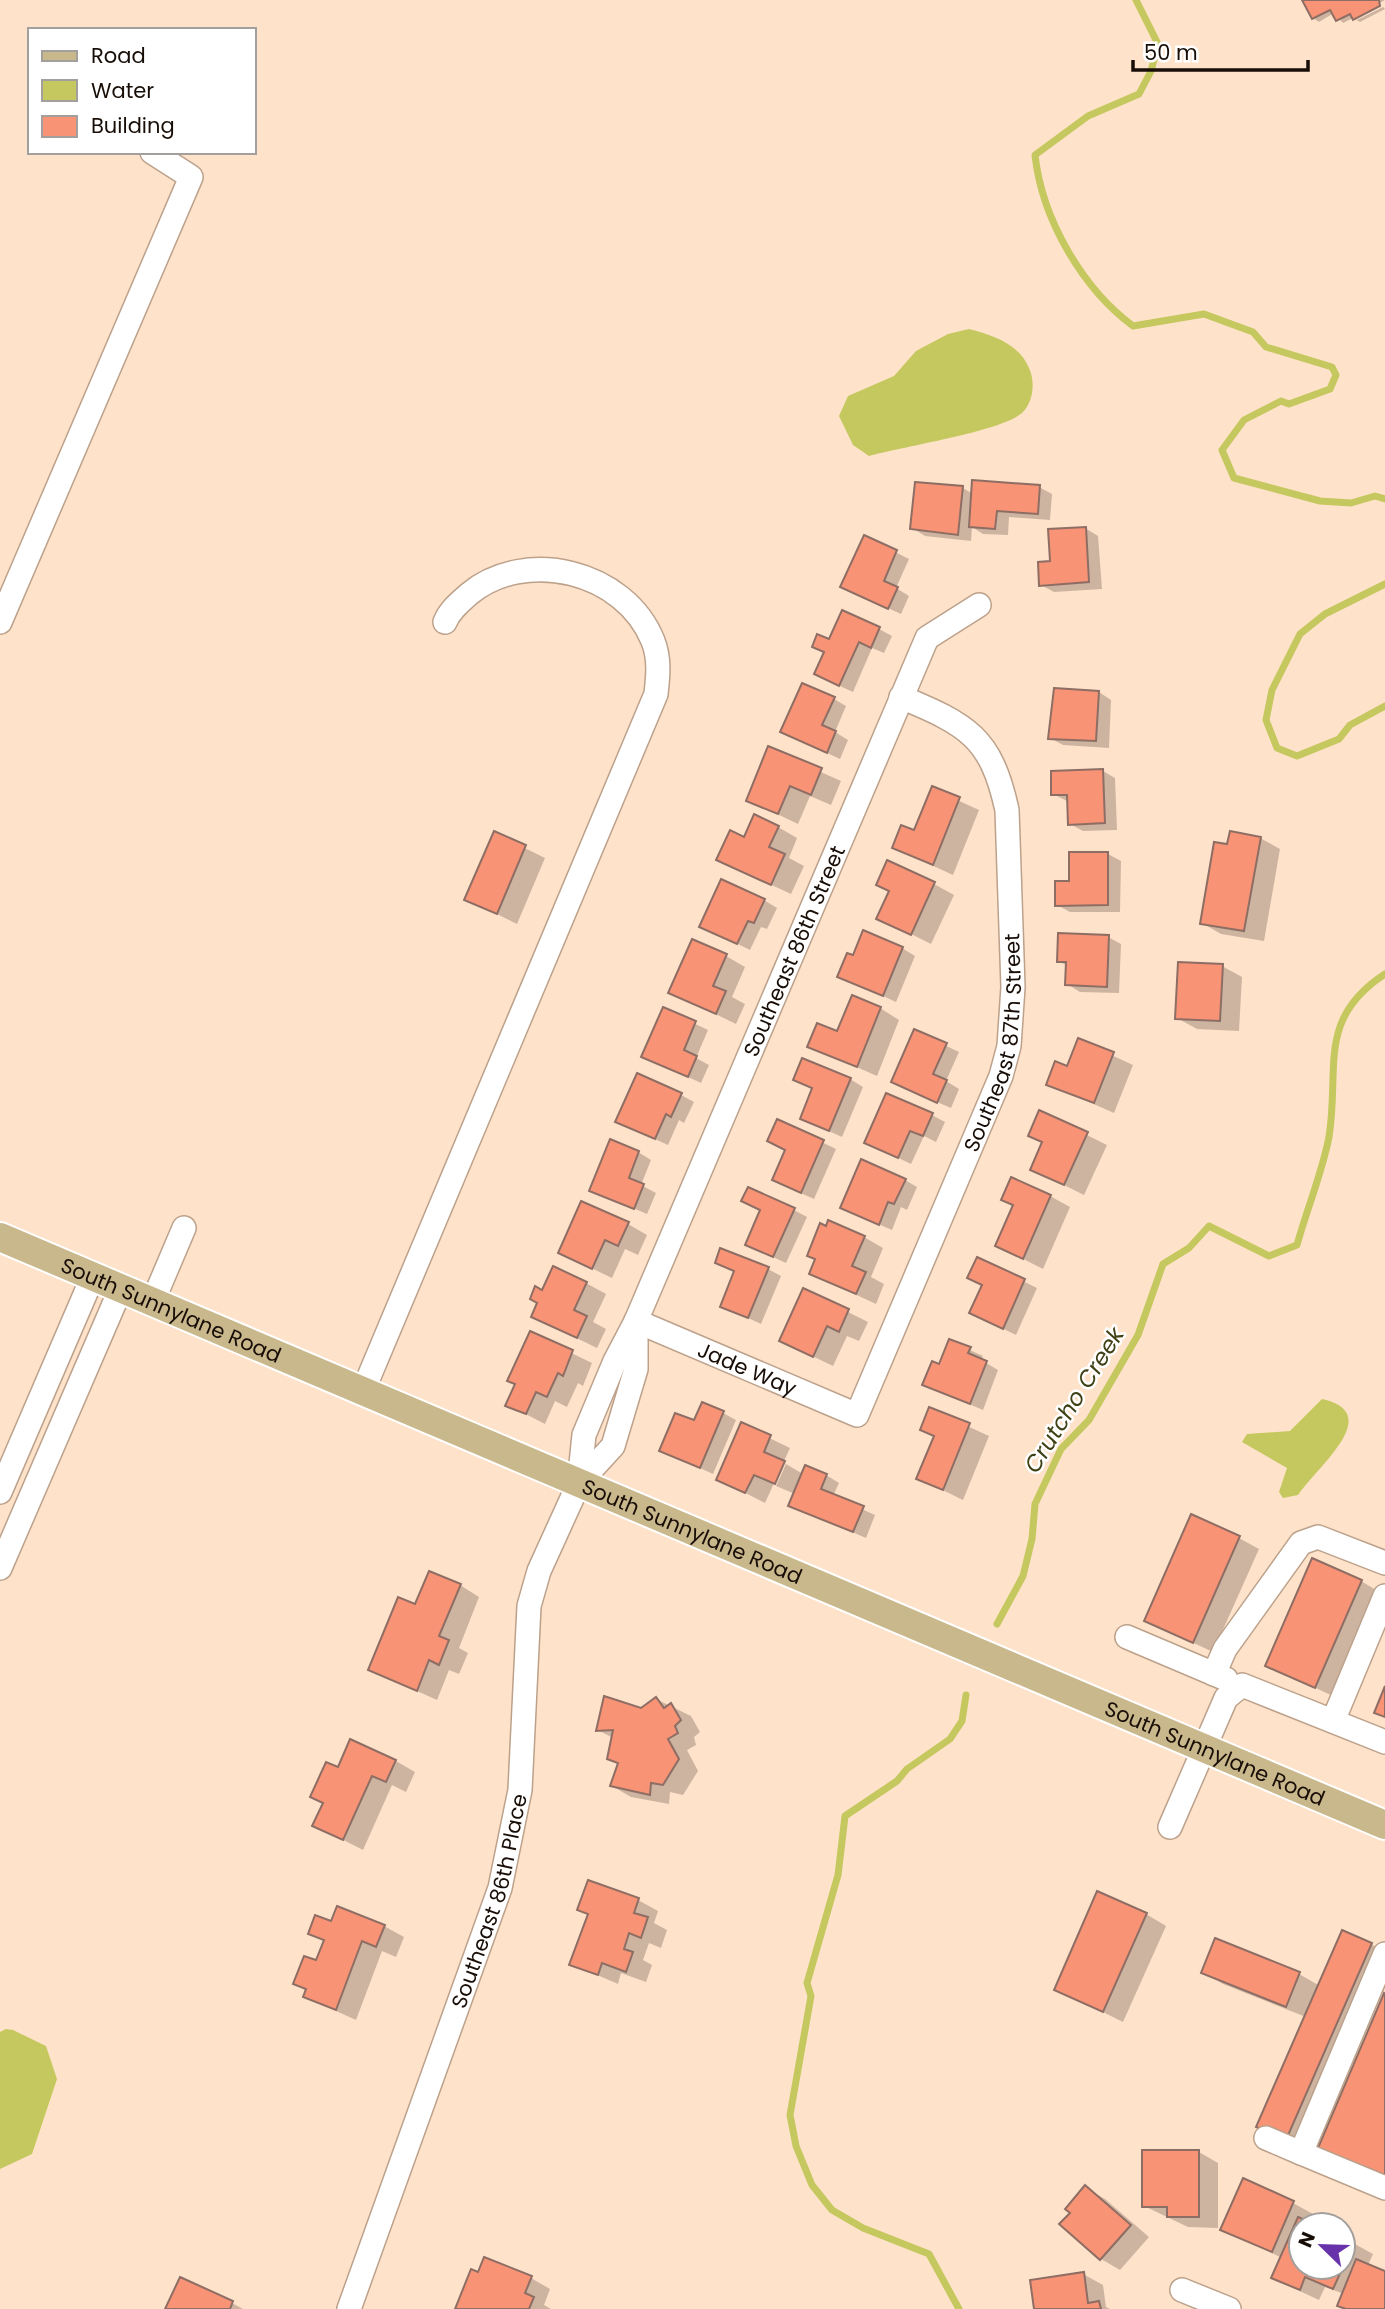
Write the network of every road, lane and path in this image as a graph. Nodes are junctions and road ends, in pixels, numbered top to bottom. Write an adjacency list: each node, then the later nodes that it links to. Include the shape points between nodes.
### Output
1 (155, 154): 3 (street, via 191,177)
2 (979, 605): 5 (street, Southeast 86th Street, via 927,638)
3 (0, 622)
4 (445, 622): 12 (street, via 460,602 505,573 556,568 583,577 631,607 653,642 658,680 637,745)
5 (901, 697): 11 (street, Southeast 86th Street); 13 (street, Southeast 87th Street, via 935,711 975,737 1000,778 1007,810 1013,1015 1001,1076)
6 (184, 1228): 10 (street)
7 (0, 1237): 8 (main road, South Sunnylane Road)
8 (93, 1276): 9 (main road, South Sunnylane Road); 15 (street)
9 (121, 1288): 10 (main road, South Sunnylane Road); 16 (street)
10 (153, 1301): 12 (main road, South Sunnylane Road)
11 (636, 1321): 13 (street, Jade Way); 14 (street, Southeast 86th Street, via 584,1435)
12 (363, 1391): 14 (main road, South Sunnylane Road)
13 (857, 1415)
14 (579, 1483): 25 (main road, South Sunnylane Road); 33 (street, Southeast 86th Place, via 529,1606 520,1790 500,1888)
15 (0, 1493): 16 (street)
16 (26, 1505): 18 (street)
17 (1385, 1563): 21 (street, via 1318,1537 1301,1543 1225,1649)
18 (0, 1568)
19 (1385, 1596): 23 (street)
20 (1127, 1637): 21 (street)
21 (1214, 1674): 22 (street)
22 (1242, 1685): 23 (street); 25 (street, via 1226,1698)
23 (1333, 1721): 24 (street)
24 (1385, 1742)
25 (1203, 1748): 26 (main road, South Sunnylane Road); 27 (street)
26 (1385, 1825)
27 (1170, 1826)
28 (1383, 1965): 30 (street)
29 (1266, 2138): 30 (street)
30 (1301, 2153): 31 (street)
31 (1385, 2188)
32 (1182, 2290): 34 (street)
33 (349, 2309)
34 (1229, 2309)

